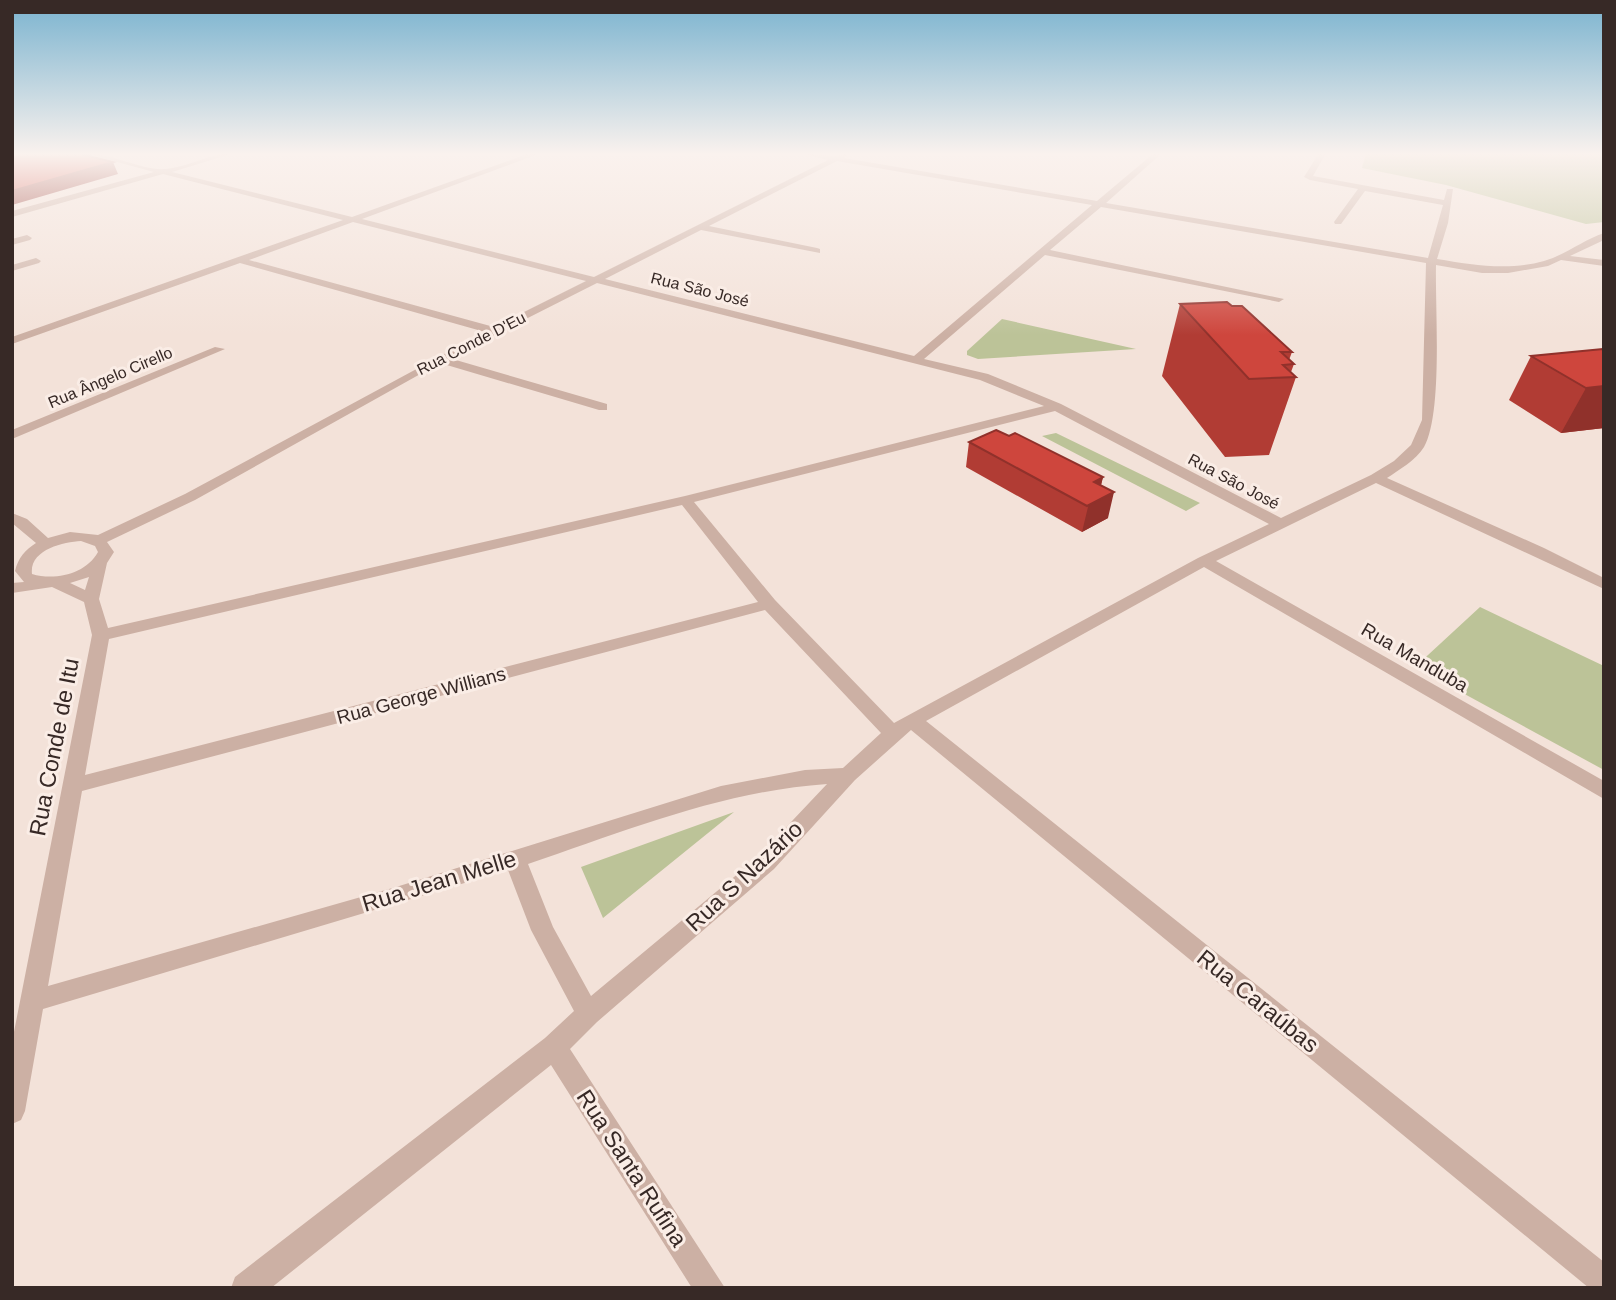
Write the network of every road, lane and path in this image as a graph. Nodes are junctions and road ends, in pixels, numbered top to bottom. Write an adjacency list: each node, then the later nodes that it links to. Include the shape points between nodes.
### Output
1 (330, 214): 8 (street, Rua São José)
2 (373, 214): 8 (street)
3 (726, 214): 10 (street, Rua Conde D'Eu)
4 (1087, 214): 15 (street)
5 (1154, 214): 19 (street)
6 (1344, 214): 9 (street)
7 (1445, 214): 19 (street, Rua S Nazário)
8 (355, 220): 17 (street); 22 (street, Rua São José)
9 (1338, 222)
10 (700, 227): 14 (street); 22 (street, Rua Conde D'Eu)
11 (1604, 236): 16 (street)
12 (27, 238): 13 (street)
13 (12, 242)
14 (817, 251)
15 (1045, 252): 23 (street); 28 (street)
16 (1564, 258): 19 (street, via 1508,270); 20 (street)
17 (240, 260): 24 (street); 25 (street)
18 (36, 261): 21 (street)
19 (1431, 262): 32 (street, Rua S Nazário, via 1428,420 1416,447)
20 (1604, 263)
21 (14, 266)
22 (596, 279): 24 (street, Rua Conde D'Eu); 28 (street, Rua São José)
23 (1279, 299)
24 (495, 331): 27 (street, Rua Conde D'Eu)
25 (12, 341)
26 (219, 349): 31 (street, Rua Ângelo Cirello)
27 (439, 359): 29 (street); 36 (street, Rua Conde D'Eu, via 190,497)
28 (917, 359): 30 (street, Rua São José, via 994,380)
29 (603, 407)
30 (1057, 407): 33 (street); 35 (street, Rua São José)
31 (12, 435)
32 (1376, 478): 35 (street, Rua S Nazário); 42 (street)
33 (685, 500): 45 (street, Rua Caraúbas); 46 (street)
34 (12, 517): 37 (street)
35 (1279, 523): 38 (street, Rua S Nazário)
36 (100, 540): 37 (street, via 84,536); 39 (street, Rua Conde de Itu, via 106,552)
37 (47, 545): 40 (street)
38 (1204, 561): 47 (street, Rua S Nazário); 50 (street, Rua Manduba)
39 (100, 564): 41 (street); 44 (street, Rua Conde de Itu)
40 (18, 568): 41 (street, via 26,577)
41 (50, 582): 43 (street); 44 (street)
42 (1604, 584)
43 (12, 588)
44 (92, 599): 46 (street, Rua Conde de Itu)
45 (769, 604): 47 (street, Rua Caraúbas); 49 (street, Rua George Willians)
46 (101, 635): 49 (street, Rua Conde de Itu)
47 (902, 726): 48 (street, Rua S Nazário); 56 (street, Rua Caraúbas)
48 (848, 775): 51 (street, Rua Jean Melle, via 805,776 699,798); 53 (street, Rua S Nazário, via 766,863)
49 (73, 786): 52 (street, Rua Conde de Itu)
50 (1604, 791)
51 (515, 859): 52 (street, Rua Jean Melle); 53 (street, via 543,930)
52 (33, 1001): 55 (street, Rua Conde de Itu)
53 (588, 1014): 54 (street, Rua S Nazário)
54 (554, 1047): 57 (street, Rua S Nazário); 58 (street, Rua Santa Rufina)
55 (12, 1111)
56 (1604, 1281)
57 (246, 1288)
58 (710, 1288)

